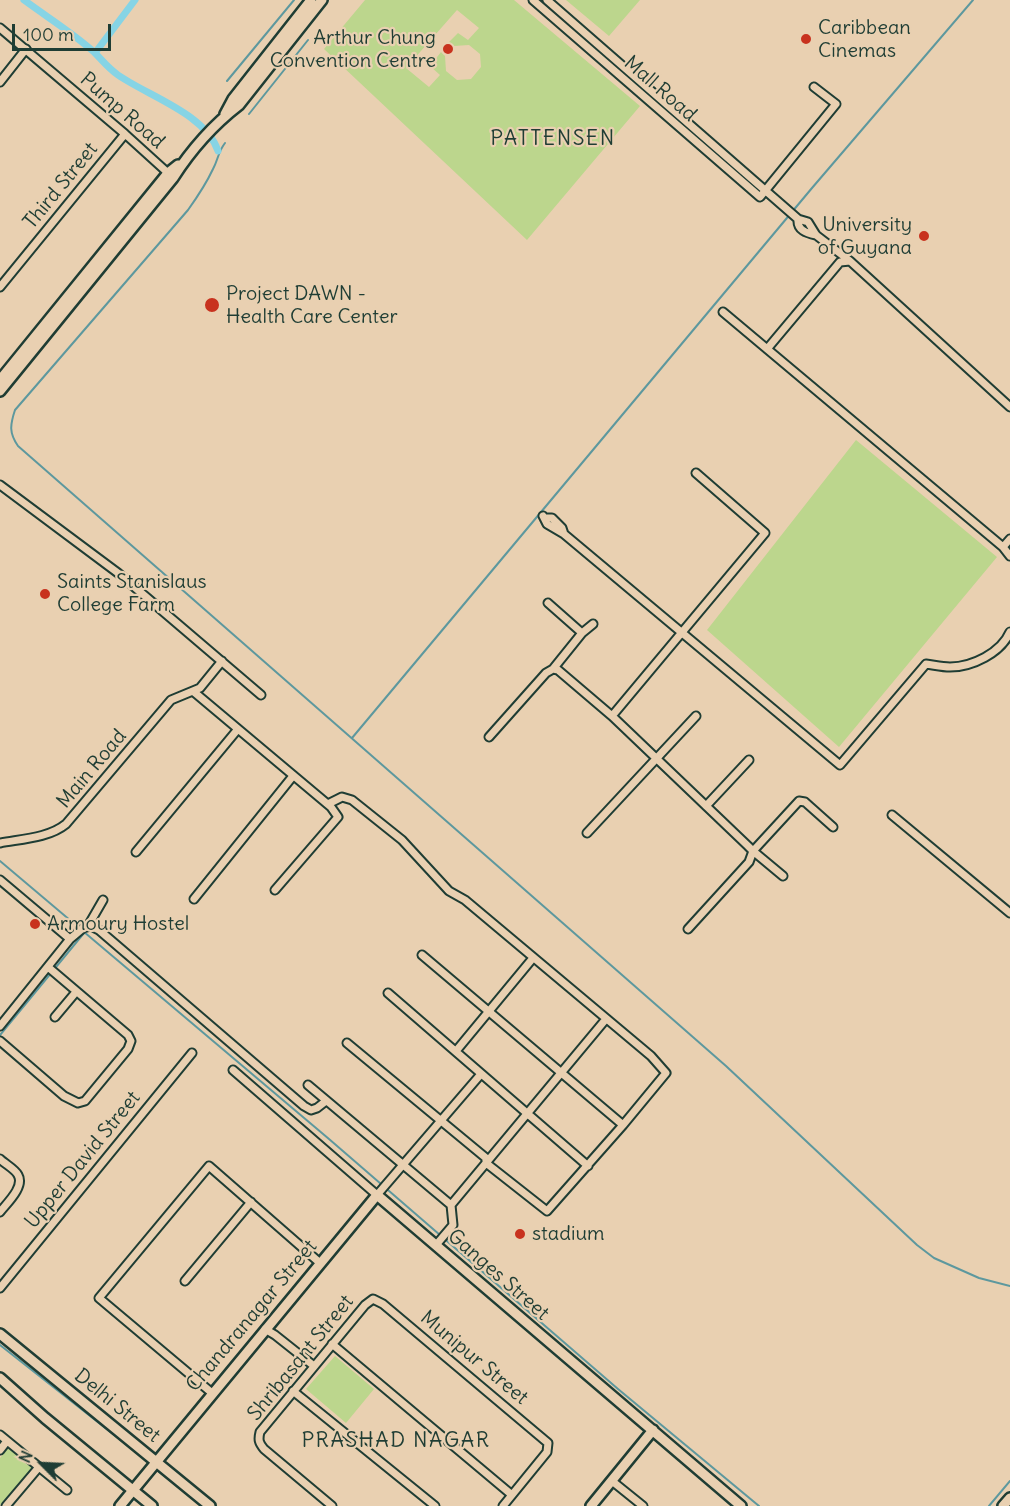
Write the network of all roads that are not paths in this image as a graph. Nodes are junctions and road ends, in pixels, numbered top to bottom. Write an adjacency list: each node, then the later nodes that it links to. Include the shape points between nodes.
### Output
1 (311, 0): 9 (street)
2 (322, 0): 9 (street, via 239,105)
3 (532, 0): 13 (street, Mall Road, via 760,197)
4 (547, 0): 13 (street, Mall Road)
5 (0, 28): 6 (street, Pump Road)
6 (26, 49): 7 (street); 10 (street, Pump Road)
7 (0, 82)
8 (814, 87): 13 (street, Mall Road, via 836,104)
9 (220, 120): 11 (street)
10 (125, 134): 12 (street, Pump Road); 15 (street, Third Street)
11 (186, 159): 12 (street); 19 (street)
12 (168, 173): 18 (street)
13 (766, 191): 14 (street, via 796,217 808,222 816,235)
14 (850, 261): 17 (street, via 840,262); 20 (street)
15 (0, 287)
16 (723, 312): 17 (street)
17 (767, 350): 25 (street)
18 (0, 380)
19 (0, 392)
20 (1010, 407)
21 (696, 473): 31 (street, via 765,533)
22 (0, 485): 32 (street, via 102,560)
23 (544, 517): 31 (street, via 552,518 564,534)
24 (1010, 539): 25 (street)
25 (1003, 547): 26 (street)
26 (1010, 556)
27 (548, 603): 30 (street)
28 (593, 624): 30 (street)
29 (1010, 632): 31 (street, via 993,653 975,662 952,667 926,664 840,765)
30 (582, 633): 33 (street)
31 (681, 633): 36 (street)
32 (222, 661): 34 (street); 35 (street)
33 (553, 669): 36 (street); 39 (street)
34 (194, 692): 38 (street); 48 (street, Main Road, via 171,700 60,829)
35 (261, 695)
36 (612, 716): 40 (street)
37 (696, 716): 40 (street)
38 (238, 729): 42 (street); 50 (street)
39 (489, 737)
40 (657, 759): 44 (street); 47 (street)
41 (749, 760): 44 (street)
42 (293, 776): 43 (street); 54 (street)
43 (328, 804): 53 (street, via 338,817); 61 (street, via 342,797 352,800 402,840 449,891)
44 (706, 806): 49 (street)
45 (892, 815): 56 (street)
46 (833, 827): 49 (street, via 799,801)
47 (587, 833)
48 (0, 843)
49 (753, 851): 51 (street); 58 (street, via 749,862)
50 (136, 852)
51 (783, 876)
52 (0, 880): 59 (street)
53 (275, 890)
54 (194, 899)
55 (103, 900): 57 (street)
56 (1010, 913)
57 (86, 927): 59 (street); 77 (street, via 99,930 304,1107 311,1110)
58 (688, 929)
59 (72, 936): 62 (street)
60 (422, 955): 65 (street)
61 (533, 958): 65 (street); 67 (street)
62 (50, 969): 63 (street); 68 (street)
63 (76, 992): 66 (street); 69 (street, via 131,1041 84,1102 64,1096)
64 (388, 993): 71 (street)
65 (488, 1012): 71 (street); 74 (street)
66 (55, 1017)
67 (606, 1019): 74 (street); 80 (street, via 666,1073)
68 (0, 1026)
69 (0, 1041)
70 (347, 1043): 79 (street)
71 (456, 1051): 75 (street)
72 (192, 1053): 92 (street, Upper David Street)
73 (233, 1071): 85 (street, Ganges Street)
74 (561, 1072): 78 (street); 80 (street)
75 (481, 1074): 78 (street); 79 (street)
76 (308, 1085): 77 (street)
77 (326, 1101): 83 (street)
78 (527, 1114): 82 (street); 84 (street)
79 (440, 1121): 82 (street); 83 (street)
80 (624, 1125): 84 (street)
81 (0, 1159): 88 (street, via 20,1181)
82 (486, 1162): 84 (street, via 547,1211); 87 (street)
83 (403, 1164): 85 (street); 87 (street)
84 (588, 1166)
85 (382, 1188): 89 (street, Ganges Street); 90 (street, Chandranagar Street)
86 (251, 1202): 90 (street); 91 (street); 100 (street, via 209,1166 99,1298)
87 (451, 1205): 89 (street, via 453,1225)
88 (0, 1212)
89 (440, 1240): 101 (street, Ganges Street)
90 (320, 1263): 94 (street, Chandranagar Street)
91 (185, 1281)
92 (0, 1288)
93 (373, 1299): 96 (street, Shribasant Street); 110 (street, Munipur Street, via 548,1443 547,1452)
94 (269, 1332): 97 (street); 100 (street, Chandranagar Street)
95 (0, 1334): 105 (street, Delhi Street)
96 (332, 1344): 97 (street, Shribasant Street); 110 (street)
97 (314, 1366): 99 (street, Shribasant Street)
98 (0, 1378): 109 (street)
99 (293, 1391): 116 (street, Shribasant Street, via 260,1432 259,1441); 117 (street)
100 (212, 1393): 105 (street, Chandranagar Street)
101 (653, 1430): 107 (street); 121 (street, Ganges Street)
102 (0, 1436): 103 (street)
103 (7, 1441): 104 (street); 106 (street)
104 (0, 1450)
105 (156, 1465): 109 (street, Chandranagar Street); 115 (street, Delhi Street)
106 (39, 1467): 108 (street); 113 (street)
107 (612, 1481): 119 (street); 120 (street)
108 (67, 1490)
109 (133, 1490): 112 (street, Chandranagar Street); 114 (street)
110 (512, 1495): 118 (street)
111 (1010, 1498): 122 (street)
112 (125, 1504)
113 (6, 1506)
114 (152, 1506)
115 (210, 1506)
116 (332, 1506)
117 (435, 1506)
118 (503, 1506)
119 (591, 1506)
120 (643, 1506)
121 (741, 1506)
122 (1003, 1506)

